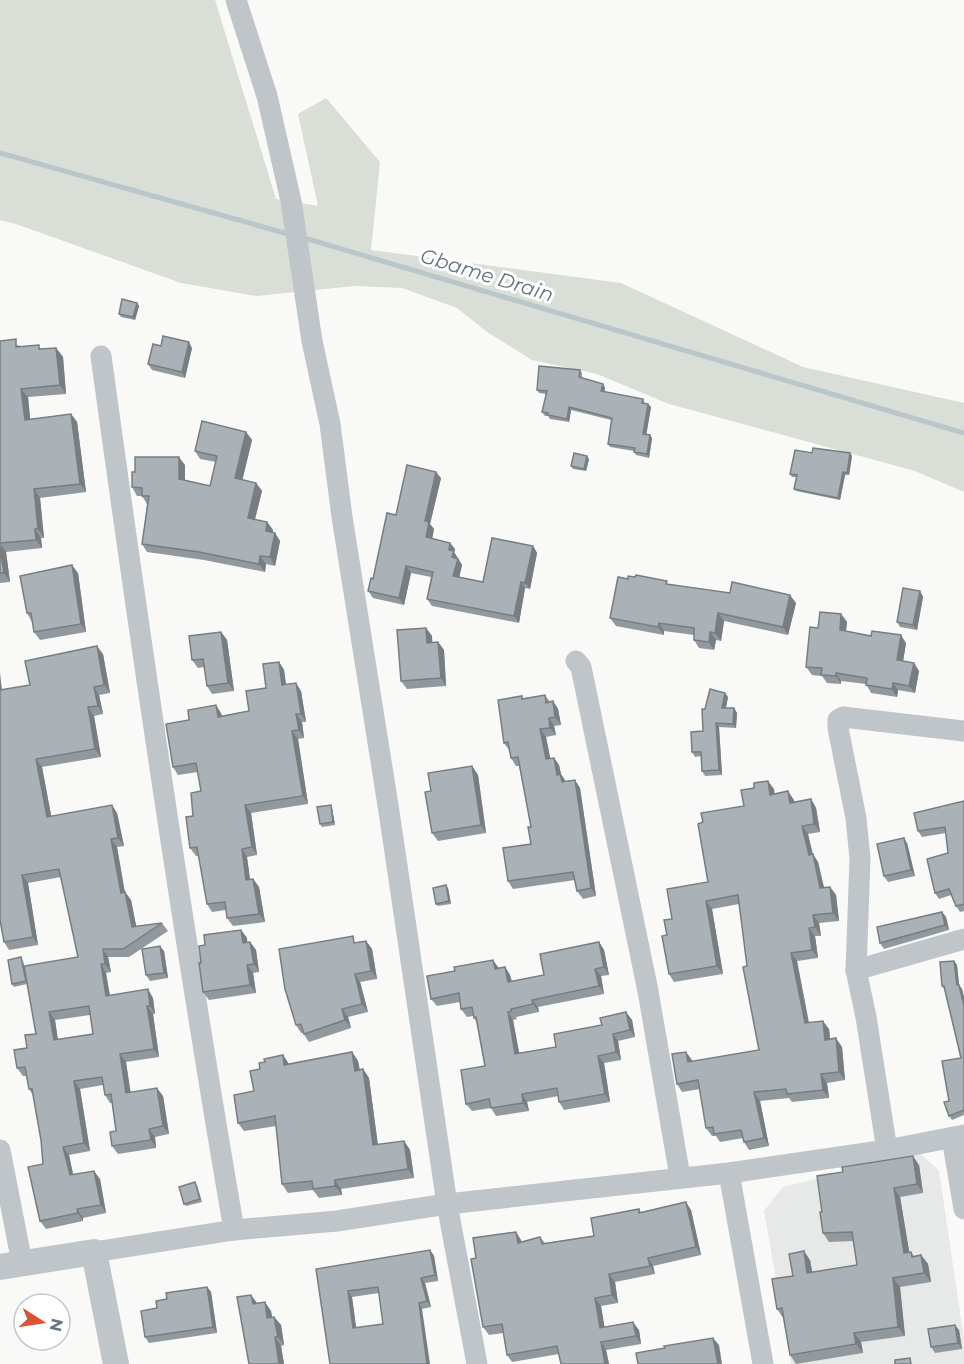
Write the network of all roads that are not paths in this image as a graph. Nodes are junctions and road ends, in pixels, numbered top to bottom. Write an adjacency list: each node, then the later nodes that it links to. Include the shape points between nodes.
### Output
1 (236, 0): 12 (street, via 267,96 291,201 312,341 330,424)
2 (101, 356): 14 (street, via 156,746)
3 (576, 661): 11 (street, via 581,667 621,852)
4 (964, 731): 6 (street, via 843,717 838,720 860,859)
5 (964, 939): 6 (street)
6 (856, 970): 9 (street)
7 (958, 1136): 9 (street); 13 (street)
8 (0, 1150): 16 (street)
9 (886, 1150): 10 (street)
10 (729, 1173): 11 (street); 19 (street)
11 (680, 1177): 12 (street)
12 (447, 1204): 14 (street, via 337,1221); 18 (street)
13 (964, 1209)
14 (234, 1230): 15 (street)
15 (94, 1252): 16 (street); 17 (street)
16 (11, 1265)
17 (116, 1364)
18 (477, 1364)
19 (763, 1364)

